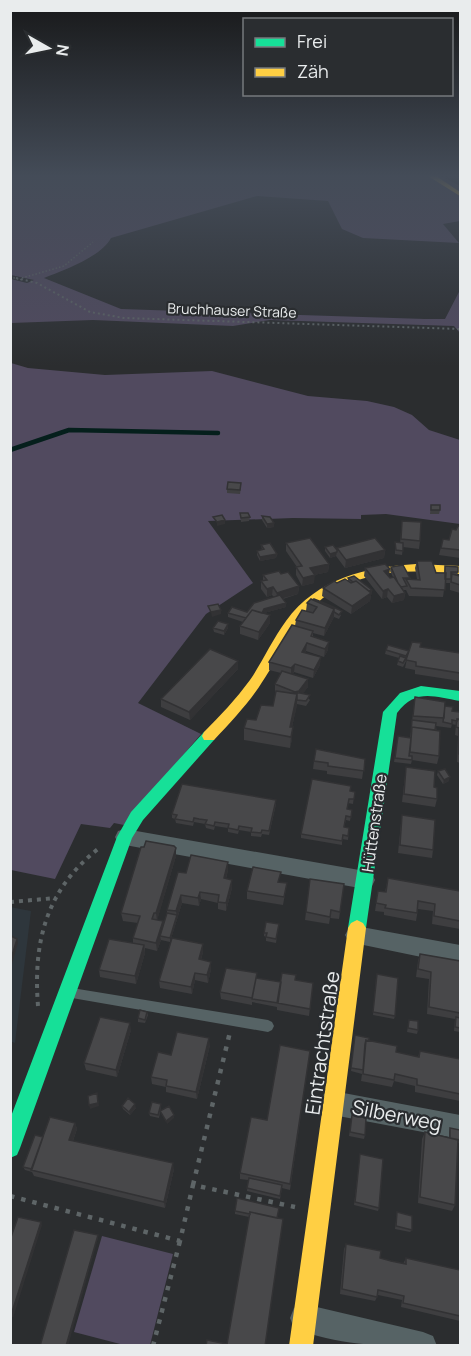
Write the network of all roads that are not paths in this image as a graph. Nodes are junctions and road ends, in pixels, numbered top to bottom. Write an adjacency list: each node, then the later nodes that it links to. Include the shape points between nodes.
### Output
1 (460, 570): 3 (street, via 404,567 365,573 317,597 299,613 247,695 137,816)
2 (460, 696): 4 (street, Hüttenstraße, via 422,690 395,701 390,712)
3 (125, 837): 4 (street, Hüttenstraße); 7 (street)
4 (365, 880): 5 (street, Eintrachtstraße)
5 (356, 935): 6 (street); 9 (street, Eintrachtstraße)
6 (460, 955)
7 (68, 992): 8 (lane); 11 (street)
8 (268, 1026)
9 (333, 1103): 10 (street, Silberweg); 12 (street, Eintrachtstraße)
10 (460, 1127)
11 (10, 1148)
12 (303, 1332): 13 (street)
13 (423, 1346)

